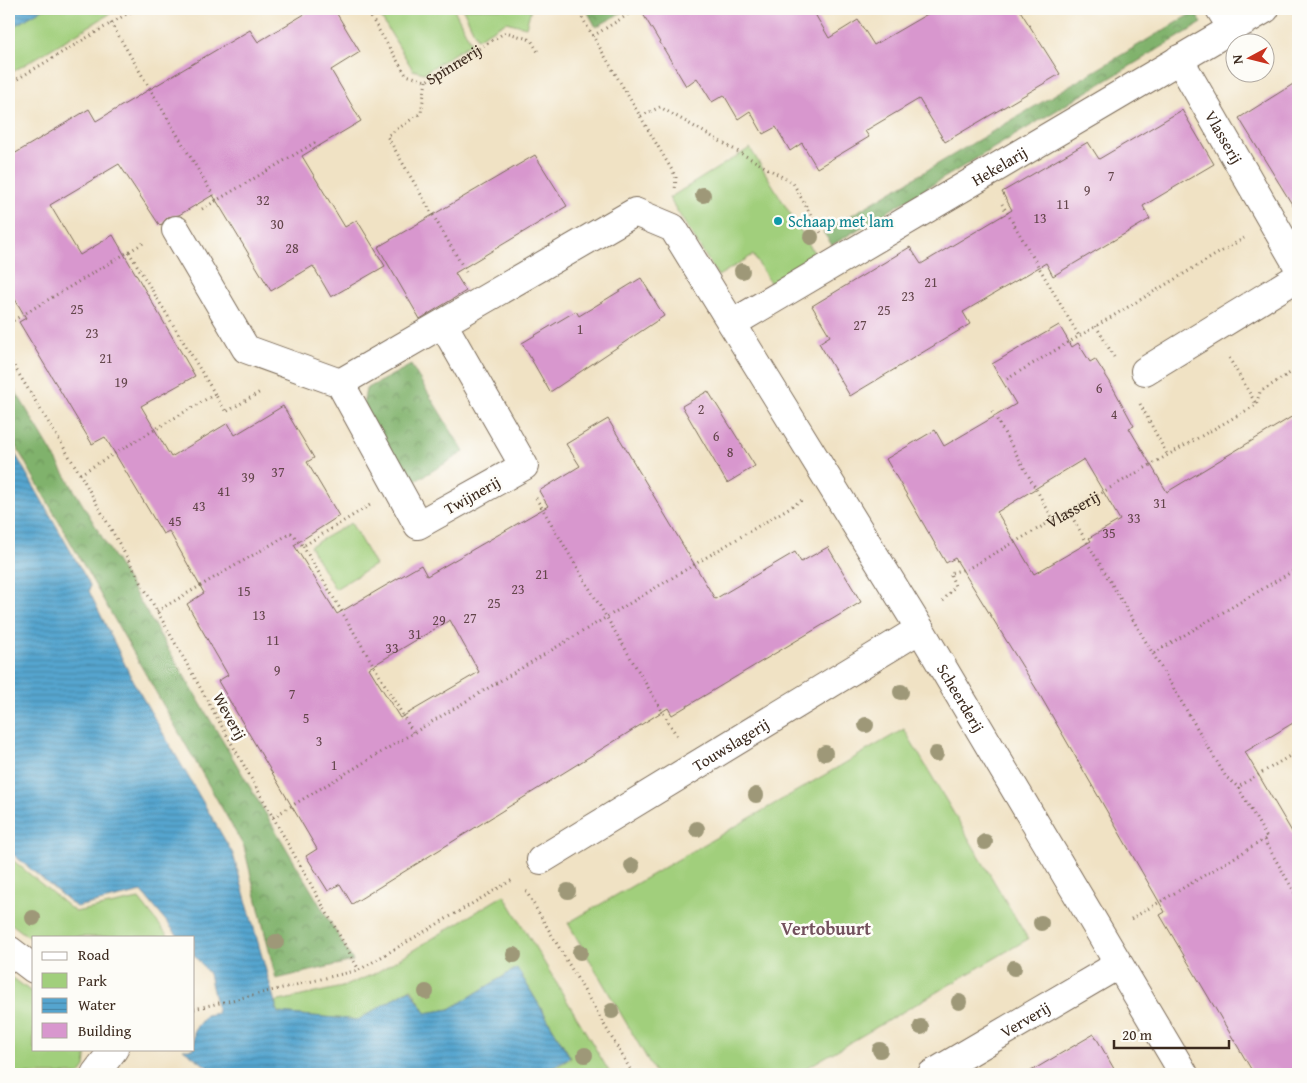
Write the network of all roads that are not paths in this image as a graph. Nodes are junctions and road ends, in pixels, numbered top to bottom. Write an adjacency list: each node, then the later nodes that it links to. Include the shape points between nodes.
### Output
1 (1266, 9): 2 (street, Hekelarij)
2 (1226, 18): 3 (street, Hekelarij)
3 (1179, 59): 5 (street, Vlasserij); 7 (street, Hekelarij)
4 (176, 230): 10 (street, via 246,349)
5 (1298, 266)
6 (1298, 278): 9 (street)
7 (732, 323): 8 (street, via 673,228 635,212); 11 (street, Scheerderij)
8 (443, 324): 10 (street); 10 (street, Twijnerij, via 524,466 418,524)
9 (1145, 371)
10 (340, 383)
11 (920, 629): 12 (street, Touwslagerij); 14 (street, Scheerderij)
12 (541, 860)
13 (9, 950): 15 (street)
14 (1118, 965): 18 (street, Ververij); 19 (street, Scheerderij)
15 (32, 967)
16 (113, 1050): 17 (street)
17 (95, 1074)
18 (932, 1074)
19 (1184, 1074)

